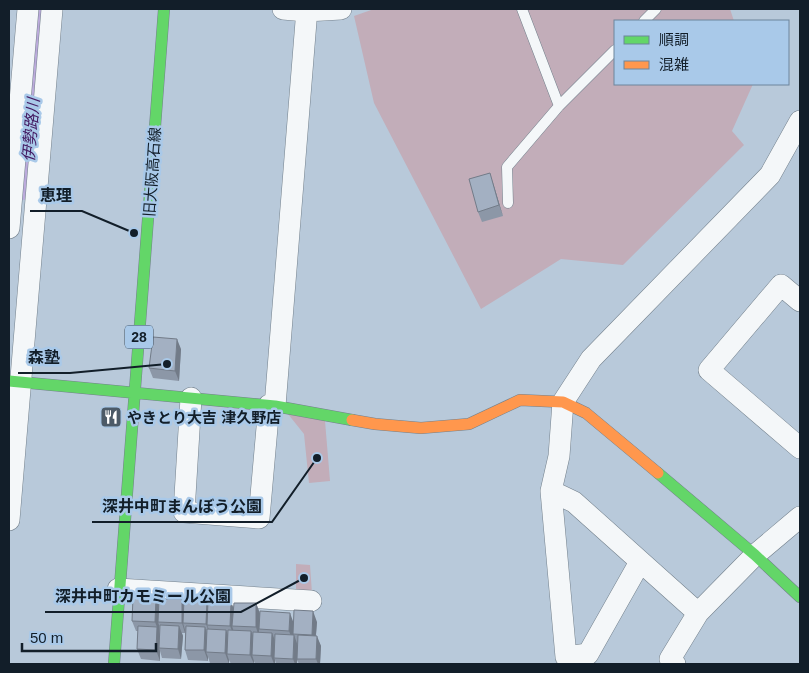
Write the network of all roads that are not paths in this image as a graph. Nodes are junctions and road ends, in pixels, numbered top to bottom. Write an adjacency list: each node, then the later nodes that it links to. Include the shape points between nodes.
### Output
1 (28, 9): 11 (street)
2 (52, 9): 18 (street)
3 (164, 9): 19 (street, 旧大阪高石線 / 28)
4 (283, 9): 8 (street)
5 (341, 9): 8 (street)
6 (522, 9): 12 (lane)
7 (656, 9): 9 (lane)
8 (306, 10): 22 (street)
9 (645, 20)
10 (614, 51): 12 (lane)
11 (15, 82): 14 (street)
12 (559, 106): 15 (lane, via 507,167)
13 (800, 121): 21 (street, via 770,175 591,359)
14 (10, 183): 16 (street)
15 (508, 203)
16 (9, 228)
17 (800, 301): 23 (street, via 781,285 709,370)
18 (16, 382): 19 (street); 26 (street)
19 (135, 393): 20 (street); 29 (street, 旧大阪高石線 / 28)
20 (191, 398): 22 (street); 22 (street, via 184,512 259,518)
21 (563, 402): 22 (street, via 520,400 469,424 421,428 375,424); 24 (street); 27 (street, via 586,413)
22 (272, 405)
23 (800, 448)
24 (551, 491): 28 (street, via 574,502); 28 (street, via 566,657 588,654)
25 (800, 517): 27 (street)
26 (9, 520)
27 (755, 555): 30 (street); 32 (street)
28 (640, 562): 32 (street)
29 (118, 590): 31 (street); 33 (street, 旧大阪高石線 / 28)
30 (800, 597)
31 (311, 601)
32 (698, 613): 34 (street, via 670,659)
33 (114, 664)
34 (675, 664)

